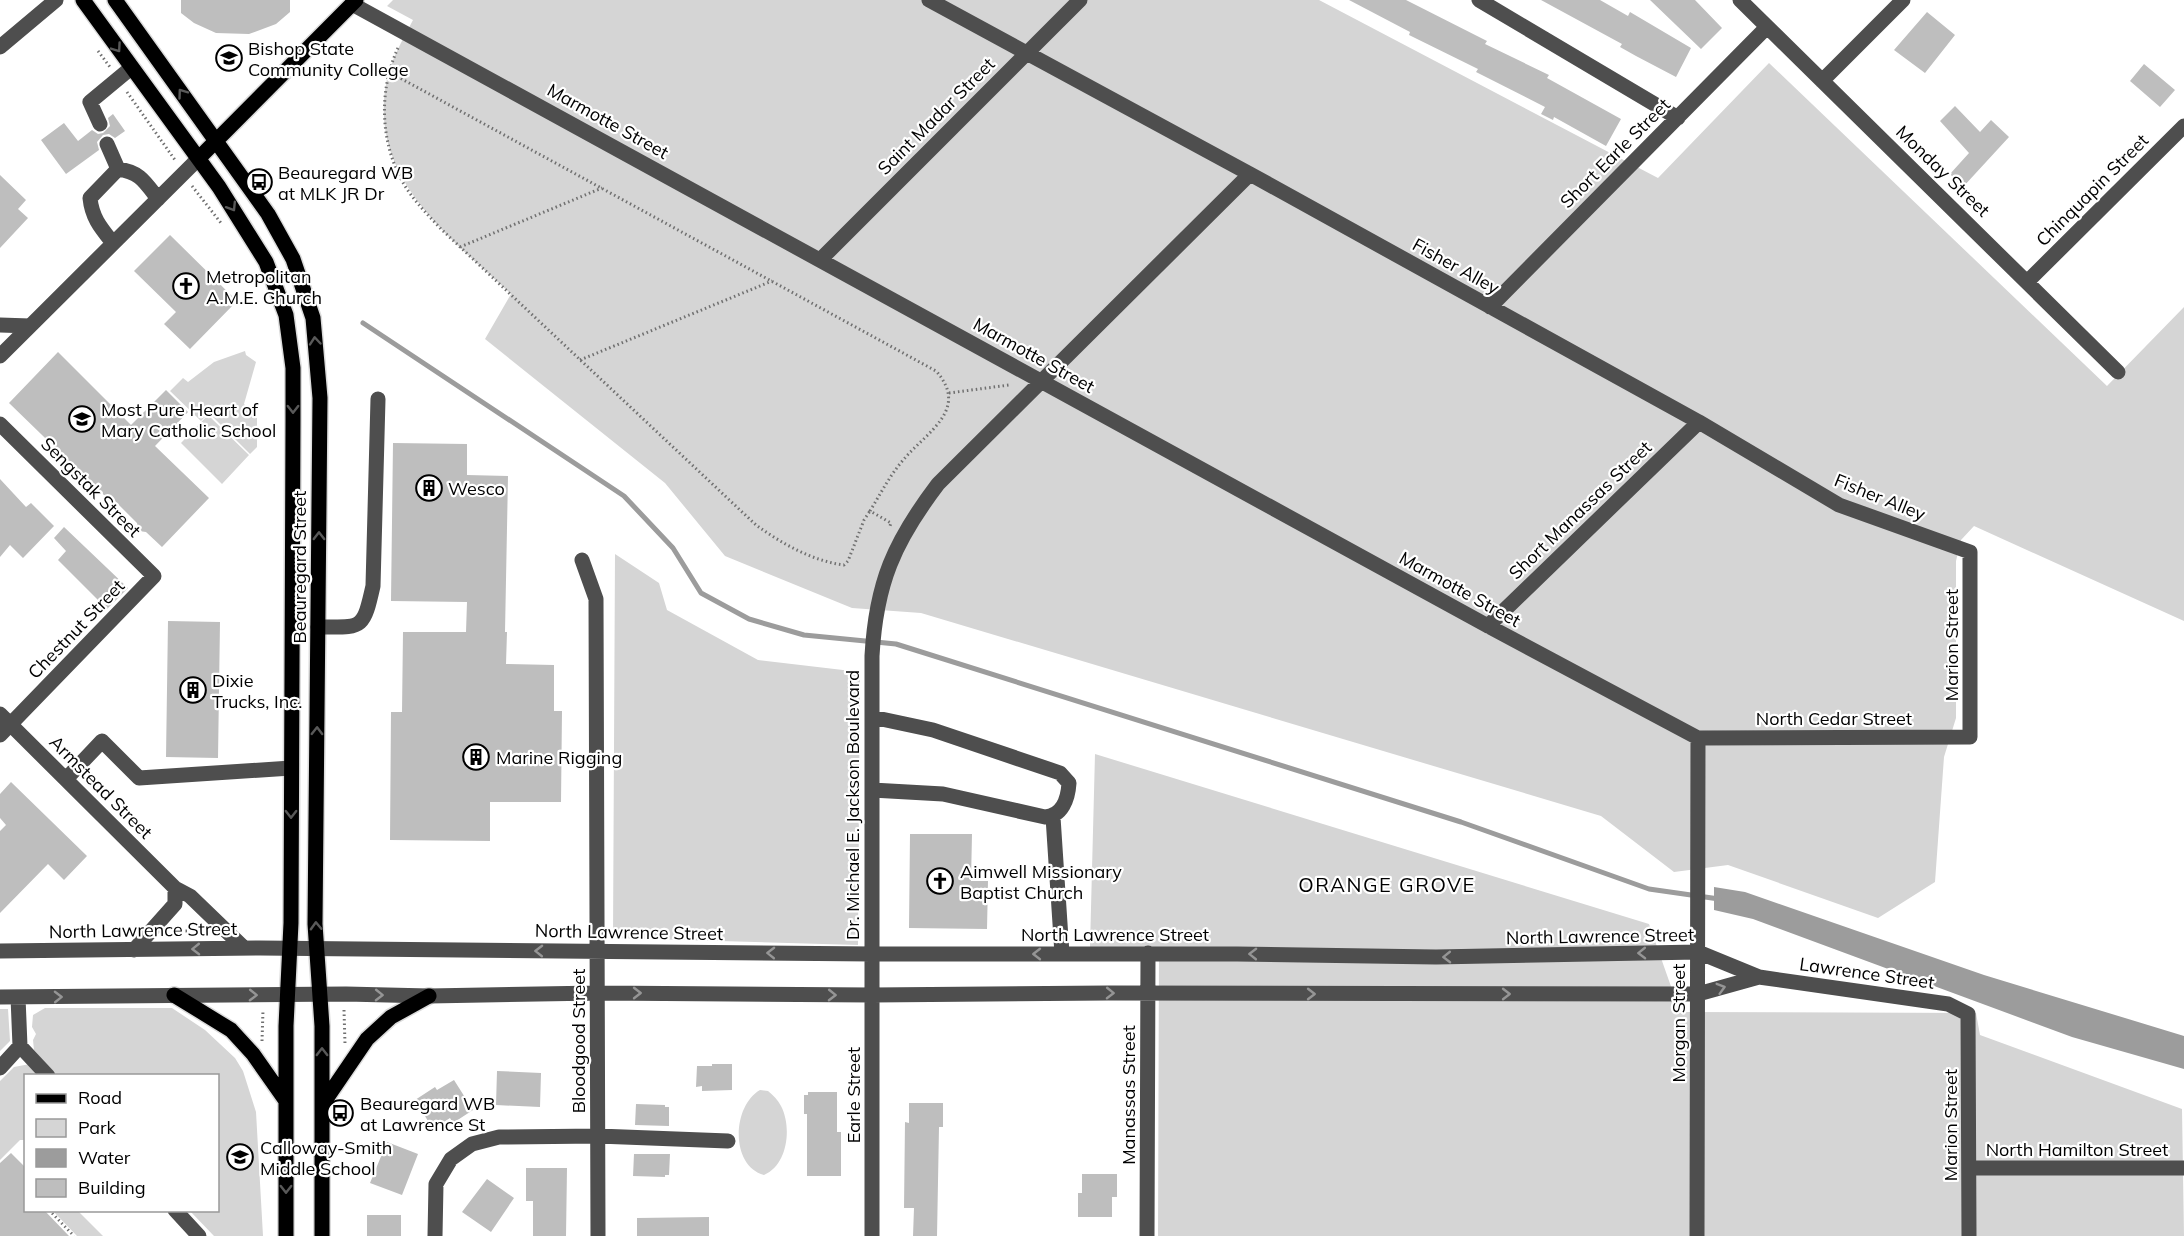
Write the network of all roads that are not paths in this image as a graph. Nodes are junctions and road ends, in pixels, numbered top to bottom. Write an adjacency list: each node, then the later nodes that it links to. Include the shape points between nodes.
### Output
1 (56, 0): 11 (street)
2 (83, 0): 13 (main road, Beauregard Street, one-way to 13)
3 (115, 0): 18 (main road, Beauregard Street, one-way to 3)
4 (929, 0): 12 (street, Fisher Alley)
5 (1080, 0): 12 (street, Saint Madar Street)
6 (1740, 0): 10 (street, Monday Street)
7 (1903, 0): 14 (street)
8 (354, 2): 18 (main road); 25 (street, Marmotte Street)
9 (1487, 2): 15 (street)
10 (1767, 27): 14 (street, Monday Street); 15 (street, Short Earle Street)
11 (0, 47)
12 (1026, 54): 22 (street, Fisher Alley); 25 (street, Saint Madar Street)
13 (131, 68): 16 (street, via 90,102); 20 (main road, Beauregard Street)
14 (1822, 81): 26 (street, Monday Street)
15 (1678, 118): 27 (street, Short Earle Street)
16 (100, 124)
17 (2184, 126): 26 (street, Chinquapin Street)
18 (216, 140): 20 (main road); 40 (main road, Beauregard Street, one-way to 18, via 320,398 313,318 293,259 268,214)
19 (107, 144): 21 (street)
20 (199, 158): 23 (street); 45 (main road, Beauregard Street, one-way to 45, via 266,262 286,315 293,368)
21 (118, 169): 23 (street, via 140,176); 24 (street, via 90,198 95,220)
22 (1250, 174): 27 (street, Fisher Alley); 32 (street)
23 (158, 199): 24 (street)
24 (113, 243): 29 (street)
25 (820, 260): 32 (street, Marmotte Street)
26 (2028, 281): 31 (street, Monday Street)
27 (1490, 307): 34 (street, Fisher Alley)
28 (0, 325): 29 (street)
29 (30, 326): 30 (street)
30 (0, 356)
31 (2118, 372)
32 (1041, 381): 39 (street, Marmotte Street); 41 (street, Dr. Michael E. Jackson Boulevard, via 938,484 900,540 882,582 873,623)
33 (378, 399): 40 (street, via 373,586 368,609 355,628)
34 (1699, 422): 36 (street, Fisher Alley, via 1839,506); 39 (street, Short Manassas Street)
35 (0, 424): 38 (street, Sengstak Street)
36 (1970, 552): 43 (street, Marion Street)
37 (582, 560): 55 (street, Bloodgood Street, via 596,598)
38 (154, 576): 42 (street, Chestnut Street)
39 (1488, 626): 44 (street, Marmotte Street)
40 (318, 627): 52 (main road, Beauregard Street, one-way to 40)
41 (872, 717): 47 (street, Dr. Michael E. Jackson Boulevard); 48 (street, via 933,730 1060,773 1069,783 1068,793)
42 (3, 724): 46 (street, Armstead Street)
43 (1970, 737): 44 (street, North Cedar Street)
44 (1698, 738): 56 (street, Morgan Street)
45 (291, 768): 46 (street, via 139,778 102,741); 51 (main road, Beauregard Street, one-way to 51)
46 (66, 779): 49 (street, Armstead Street)
47 (872, 790): 48 (street, via 943,794); 58 (street, Dr. Michael E. Jackson Boulevard)
48 (1053, 817): 59 (street)
49 (175, 888): 50 (street, Armstead Street, via 190,896); 53 (street, via 175,904)
50 (244, 948): 51 (street, North Lawrence Street); 53 (street, North Lawrence Street, one-way to 53)
51 (290, 948): 52 (street, North Lawrence Street); 64 (main road, Beauregard Street)
52 (317, 949): 55 (street, North Lawrence Street, one-way to 52); 65 (main road, Beauregard Street)
53 (134, 950): 54 (street, North Lawrence Street)
54 (0, 951)
55 (598, 951): 58 (street, North Lawrence Street, one-way to 55); 61 (street, Bloodgood Street)
56 (1698, 952): 57 (street, North Lawrence Street, one-way to 57, via 1436,957); 60 (street, North Lawrence Street); 63 (street, Morgan Street)
57 (1148, 953): 59 (street, North Lawrence Street); 62 (street, Manassas Street)
58 (872, 954): 59 (street, North Lawrence Street, one-way to 58); 66 (street, Earle Street)
59 (1062, 954)
60 (1759, 977): 63 (street, one-way to 60); 71 (street, Lawrence Street, via 1947,1004)
61 (598, 993): 66 (street, one-way to 66); 68 (street); 77 (street, Bloodgood Street)
62 (1147, 994): 63 (street, one-way to 63); 66 (street, one-way to 62); 88 (street, Manassas Street)
63 (1698, 994): 89 (street, Morgan Street)
64 (287, 995): 65 (street); 67 (street, one-way to 64); 75 (main road, Beauregard Street)
65 (320, 995): 68 (street, one-way to 68); 76 (main road, Beauregard Street, one-way to 65)
66 (872, 995): 87 (street, Earle Street)
67 (174, 996): 70 (street, one-way to 67); 75 (main road, via 231,1030)
68 (429, 996): 76 (main road, via 391,1017 367,1039)
69 (0, 997): 70 (street)
70 (18, 997): 72 (street)
71 (1968, 1014): 79 (street, Marion Street)
72 (20, 1046): 73 (street); 74 (street)
73 (0, 1068)
74 (46, 1074)
75 (286, 1101): 83 (main road, Beauregard Street, one-way to 83)
76 (322, 1105): 84 (main road, Beauregard Street)
77 (598, 1136): 78 (street); 85 (street, via 500,1137 472,1144 451,1159 436,1184); 86 (street, Bloodgood Street)
78 (728, 1141)
79 (1970, 1168): 80 (street, North Hamilton Street); 90 (street, Marion Street)
80 (2184, 1168)
81 (177, 1212): 82 (street)
82 (199, 1236)
83 (286, 1236)
84 (322, 1236)
85 (435, 1236)
86 (598, 1236)
87 (872, 1236)
88 (1147, 1236)
89 (1697, 1236)
90 (1969, 1236)

